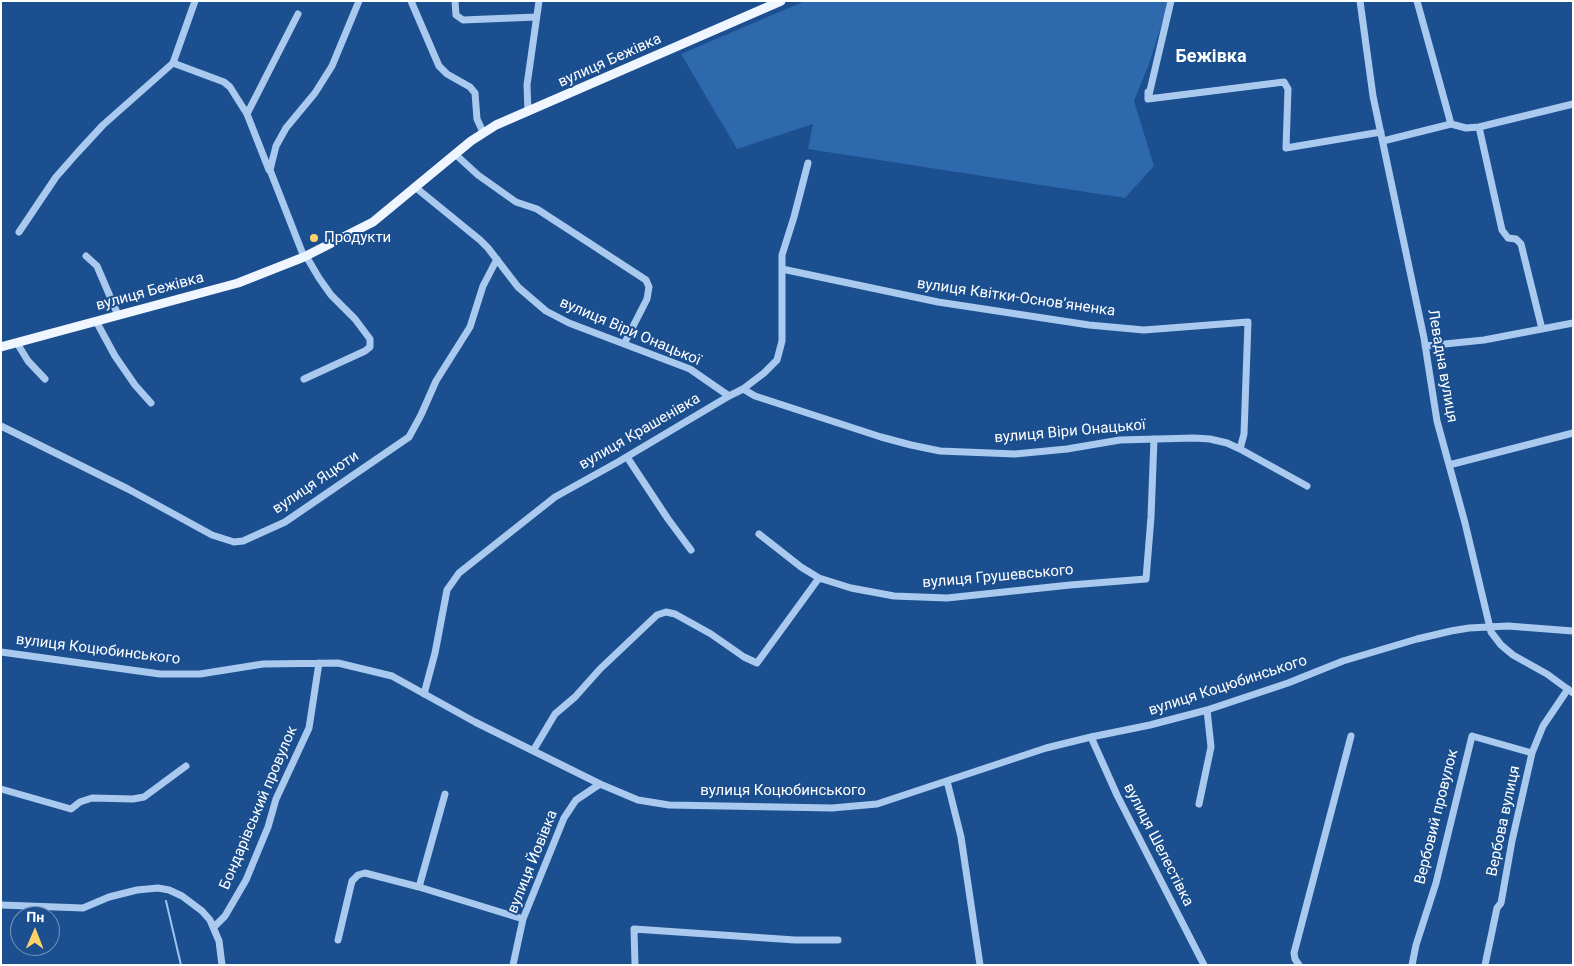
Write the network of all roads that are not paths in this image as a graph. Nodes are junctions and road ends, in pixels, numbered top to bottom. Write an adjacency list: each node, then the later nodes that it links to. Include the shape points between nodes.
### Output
1 (196, 1): 12 (street)
2 (359, 1): 23 (street, via 332,66 286,128 276,146)
3 (411, 1): 18 (street, via 439,66 475,92 477,119)
4 (455, 1): 11 (street, via 456,14 463,20)
5 (539, 1): 11 (street)
6 (781, 1): 14 (main road, вулиця Бежівка)
7 (1171, 1): 19 (street, via 1148,96 1284,82 1288,89 1286,148)
8 (1360, 1): 19 (street, Левадна вулиця)
9 (1417, 1): 16 (street)
10 (298, 14): 15 (street)
11 (536, 17): 14 (street, via 527,85)
12 (173, 63): 15 (street, via 224,82 236,94); 25 (street, via 103,125 78,152)
13 (1573, 104): 17 (street)
14 (528, 112): 18 (main road, вулиця Бежівка)
15 (247, 114): 23 (street)
16 (1451, 124): 17 (street); 20 (street)
17 (1479, 127): 33 (street, via 1502,230 1508,238 1521,244)
18 (483, 132): 21 (main road, вулиця Бежівка)
19 (1381, 132): 20 (street, Левадна вулиця)
20 (1383, 141): 36 (street, Левадна вулиця)
21 (455, 154): 24 (main road, вулиця Бежівка); 35 (street, via 516,202 537,210 646,280 648,299)
22 (808, 163): 29 (street, вулиця Крашенівка, via 782,255)
23 (270, 170): 27 (street)
24 (415, 187): 27 (main road, вулиця Бежівка, via 373,222); 28 (street, вулиця Віри Онацької, via 480,240)
25 (19, 232)
26 (86, 256): 30 (street, via 97,266)
27 (305, 257): 30 (main road, вулиця Бежівка, via 238,283); 39 (street, via 331,295 370,339 370,347)
28 (497, 259): 35 (street, вулиця Віри Онацької, via 518,287 546,311); 43 (street, вулиця Яцюти, via 483,286 470,327 436,381 408,437 285,522 243,541 234,542 212,535)
29 (782, 269): 40 (street, вулиця Крашенівка, via 780,351 771,367); 46 (street, вулиця Квітки-Основʼяненка, via 938,302 1089,325 1144,330 1248,322 1244,434)
30 (118, 315): 31 (main road, вулиця Бежівка)
31 (96, 321): 34 (main road, вулиця Бежівка); 42 (street, via 115,356)
32 (1573, 322): 33 (street)
33 (1542, 329): 36 (street, via 1484,340)
34 (17, 342): 37 (main road, вулиця Бежівка); 38 (street, via 28,361)
35 (624, 344): 41 (street, вулиця Віри Онацької, via 690,369)
36 (1425, 346): 48 (street, Левадна вулиця)
37 (1, 347)
38 (45, 379)
39 (304, 379)
40 (743, 390): 41 (street, вулиця Крашенівка); 45 (street, вулиця Віри Онацької, via 881,436 940,451 1015,454 1120,440)
41 (729, 396): 47 (street, вулиця Крашенівка)
42 (151, 403)
43 (1, 426)
44 (1573, 433): 48 (street)
45 (1154, 439): 46 (street, вулиця Віри Онацької, via 1210,439); 52 (street, вулиця Грушевського, via 1146,579 947,598 894,596)
46 (1240, 450): 49 (street, вулиця Віри Онацької)
47 (627, 457): 51 (street); 58 (street, вулиця Крашенівка, via 555,497 459,573 447,590)
48 (1448, 465): 53 (street, Левадна вулиця)
49 (1307, 486)
50 (759, 534): 52 (street)
51 (691, 550)
52 (819, 578): 62 (street, via 757,663 675,614 657,614 555,714)
53 (1490, 626): 54 (street, вулиця Коцюбинського); 57 (street, Левадна вулиця, via 1501,645 1513,655); 59 (street, вулиця Коцюбинського, via 1417,639 1343,661)
54 (1573, 631)
55 (1, 652): 56 (street, вулиця Коцюбинського, via 160,674 200,674 263,664)
56 (319, 663): 58 (street, вулиця Коцюбинського, via 338,663 392,676); 73 (street, Бондарівський провулок, via 309,728 276,799 246,880 225,916)
57 (1570, 691): 63 (street, Вербова вулиця, via 1547,720)
58 (424, 694): 62 (street, вулиця Коцюбинського)
59 (1207, 710): 61 (street, вулиця Коцюбинського, via 1150,726); 69 (street, via 1211,747)
60 (1351, 736): 81 (street, via 1294,953)
61 (1091, 737): 65 (street, вулиця Коцюбинського); 80 (street, вулиця Шелестівка)
62 (534, 751): 66 (street, вулиця Коцюбинського)
63 (1532, 752): 82 (street, Вербовий провулок, via 1472,736); 83 (street, Вербова вулиця)
64 (186, 766): 67 (street, via 144,797 92,798 71,809)
65 (947, 780): 66 (street, вулиця Коцюбинського, via 877,804 832,808 669,805 638,800); 79 (street, via 961,836)
66 (600, 784): 72 (street, вулиця Йовівка, via 576,800 564,818)
67 (1, 789)
68 (445, 794): 70 (street)
69 (1199, 804)
70 (419, 887): 72 (street); 74 (street, via 365,873 358,875 352,881)
71 (1, 905): 73 (street, via 83,908 109,897 158,888 182,896 202,910)
72 (523, 919): 77 (street, вулиця Йовівка)
73 (214, 927): 76 (street)
74 (338, 940)
75 (838, 940): 78 (street, via 634,929)
76 (222, 965)
77 (513, 965)
78 (635, 965)
79 (980, 965)
80 (1204, 965)
81 (1299, 965)
82 (1412, 965)
83 (1485, 965)

